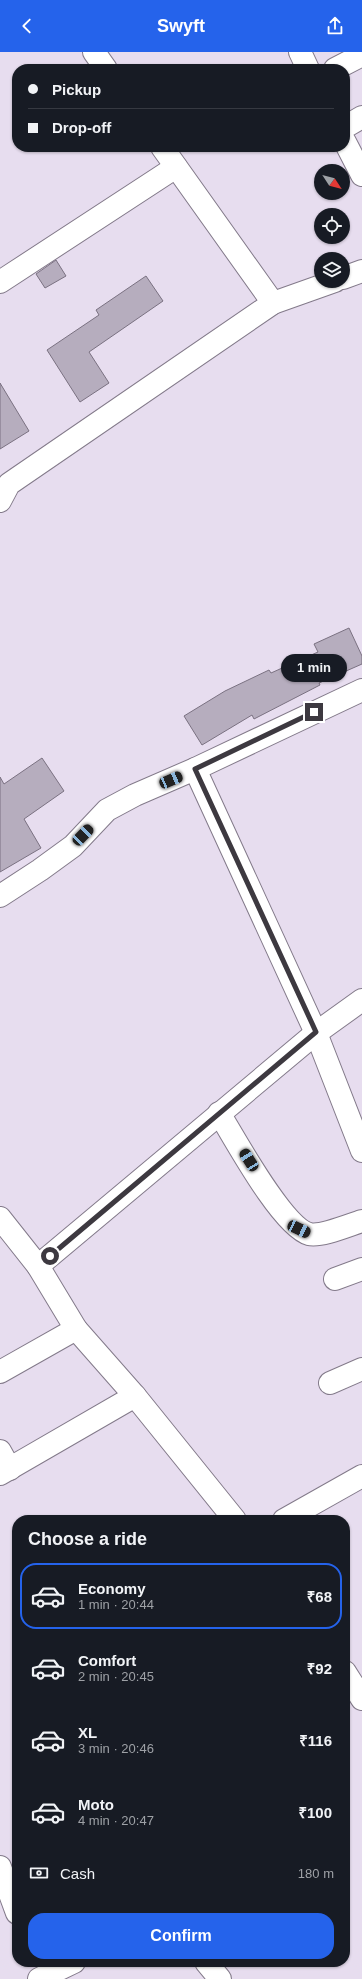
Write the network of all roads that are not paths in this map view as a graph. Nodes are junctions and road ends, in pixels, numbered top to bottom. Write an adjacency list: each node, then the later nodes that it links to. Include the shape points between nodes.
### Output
1 (94, 52): 4 (street)
2 (300, 52): 5 (street)
3 (362, 55): 6 (street)
4 (102, 64)
5 (306, 64)
6 (345, 64)
7 (362, 117): 8 (street)
8 (350, 123)
9 (166, 152): 11 (street)
10 (350, 152): 12 (street)
11 (176, 167): 13 (street); 15 (street)
12 (362, 175)
13 (0, 282)
14 (315, 288): 15 (street)
15 (273, 303): 16 (street)
16 (2, 480)
17 (362, 690): 18 (street)
18 (195, 769): 19 (street, via 107,810 73,846); 21 (street)
19 (0, 896)
20 (362, 1000): 21 (street)
21 (316, 1032): 22 (street); 23 (street)
22 (219, 1113): 25 (street, via 279,1208 299,1229 310,1234 322,1233); 26 (street)
23 (362, 1151)
24 (0, 1218): 26 (street)
25 (362, 1221)
26 (38, 1266): 29 (street)
27 (362, 1268): 28 (street)
28 (335, 1279)
29 (76, 1329): 31 (street); 33 (street)
30 (362, 1369): 32 (street)
31 (0, 1372)
32 (330, 1383)
33 (136, 1396): 34 (street); 36 (street)
34 (3, 1465)
35 (362, 1476): 37 (street)
36 (231, 1515)
37 (293, 1515)
38 (350, 1676): 39 (street)
39 (362, 1699)
40 (0, 1867): 41 (street)
41 (12, 1899)
42 (60, 1967): 44 (street)
43 (210, 1967): 45 (street)
44 (40, 1974)
45 (220, 1979)

